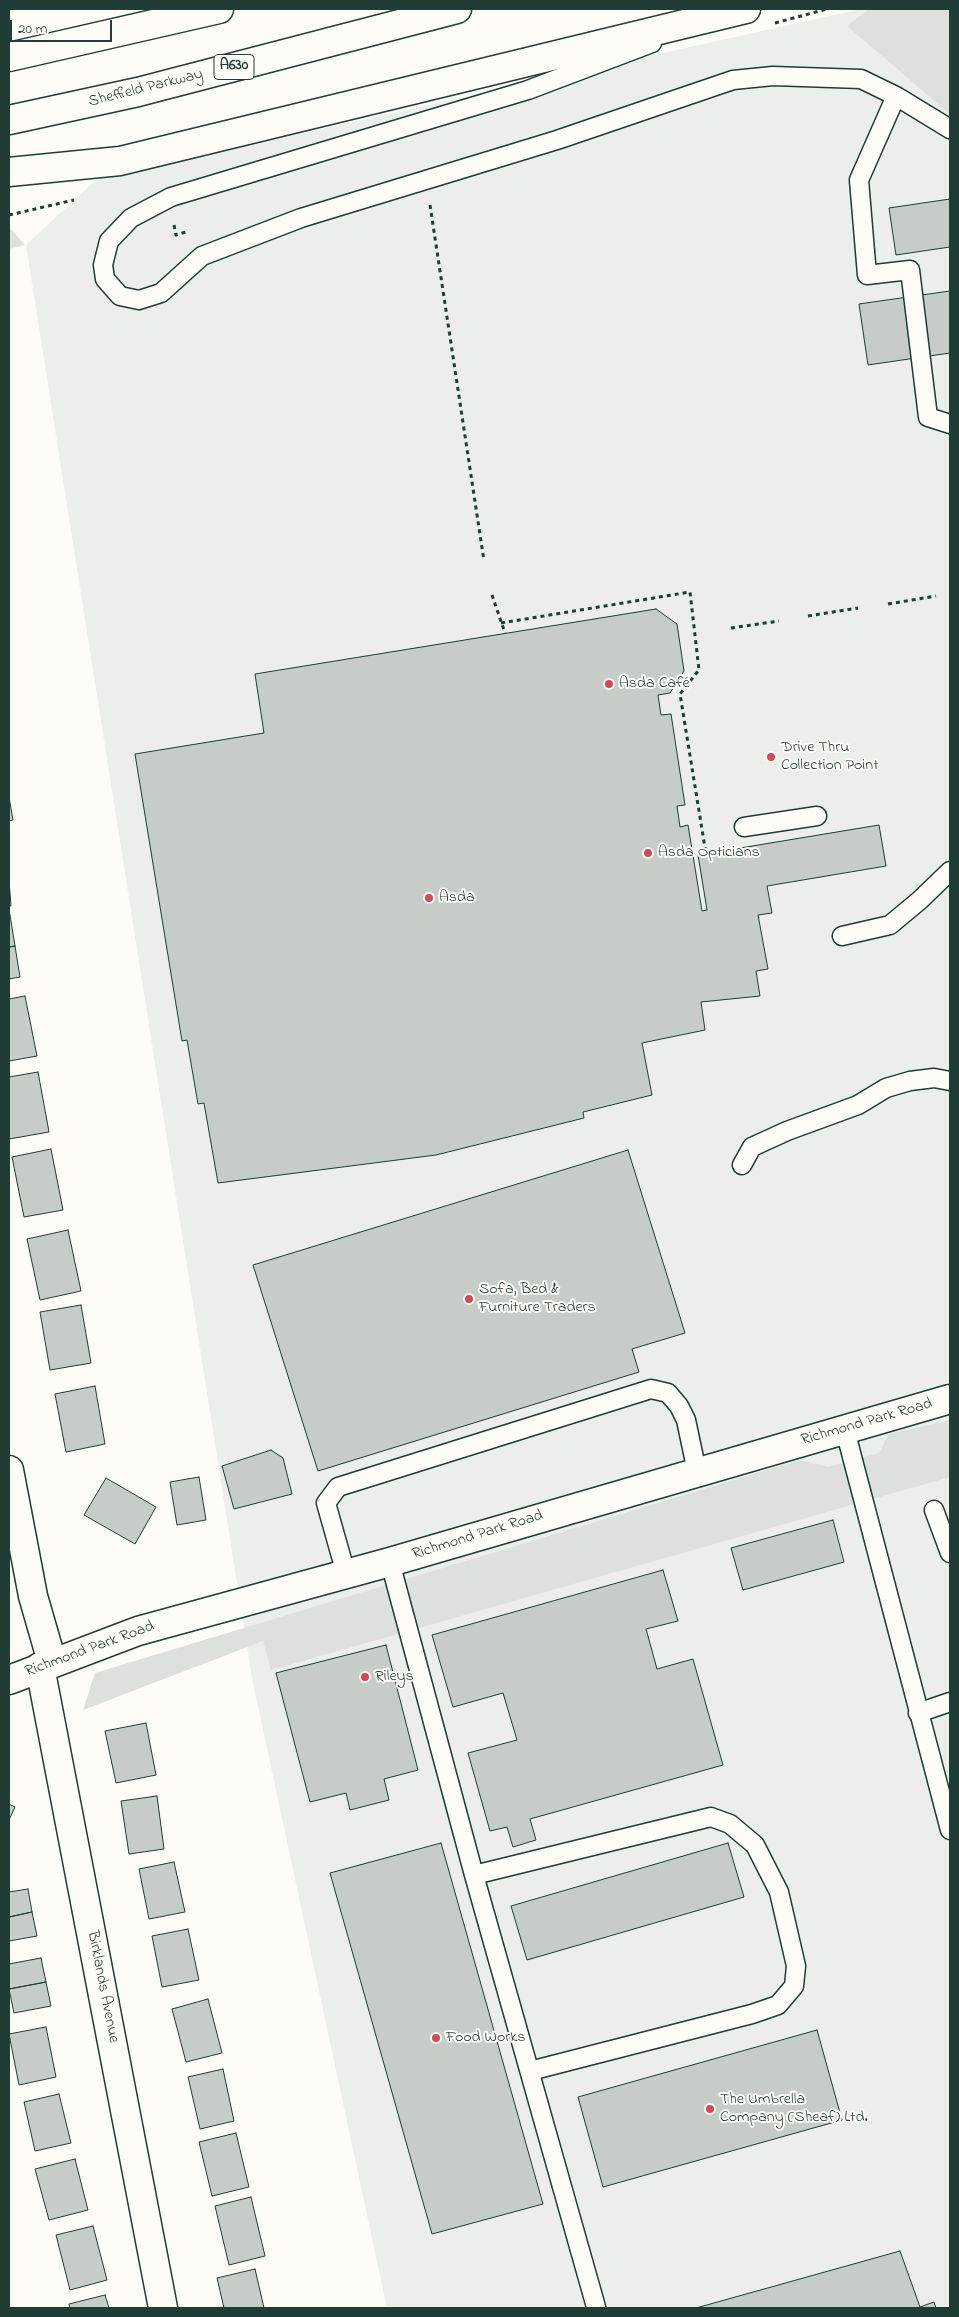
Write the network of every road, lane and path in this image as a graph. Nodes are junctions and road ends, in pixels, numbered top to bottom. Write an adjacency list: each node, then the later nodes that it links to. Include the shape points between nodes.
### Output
1 (218, 9): 4 (main road)
2 (457, 9): 6 (main road, Sheffield Parkway / A630, via 138,92)
3 (738, 11): 5 (lane, via 528,90 171,197 131,218 109,241 103,265 105,278 120,296 139,300 161,293 202,256 301,218 548,143 733,80 773,76 861,79); 8 (main road, via 120,161)
4 (9, 58)
5 (896, 96): 7 (lane); 10 (lane, via 859,180 867,275 910,270 928,417)
6 (9, 120)
7 (950, 129)
8 (9, 172)
9 (428, 197): 11 (path)
10 (950, 424)
11 (484, 561)
12 (492, 595): 18 (path)
13 (936, 596): 14 (path)
14 (888, 604)
15 (858, 608): 16 (path)
16 (808, 616)
17 (779, 620): 19 (path)
18 (501, 623): 20 (path); 23 (path, via 690,592 699,670 680,694)
19 (732, 628)
20 (505, 634)
21 (817, 816): 22 (lane)
22 (744, 827)
23 (706, 854)
24 (950, 870): 25 (lane, via 890,925)
25 (842, 936)
26 (950, 1081): 27 (lane, via 934,1078 886,1088 858,1105 752,1147)
27 (742, 1165)
28 (950, 1399): 29 (main road, Richmond Park Road)
29 (845, 1430): 31 (main road, Richmond Park Road); 39 (lane)
30 (9, 1470): 36 (main road, Birklands Avenue)
31 (697, 1472): 34 (main road, Richmond Park Road); 35 (lane, via 686,1420 679,1406 668,1393 652,1390 338,1486 326,1503)
32 (934, 1510): 33 (lane)
33 (950, 1553)
34 (390, 1562): 35 (main road, Richmond Park Road); 41 (lane)
35 (346, 1574): 36 (main road, Richmond Park Road, via 138,1631)
36 (46, 1664): 37 (main road, Richmond Park Road); 44 (main road, Birklands Avenue)
37 (9, 1680)
38 (950, 1702): 39 (lane)
39 (918, 1713): 40 (lane)
40 (950, 1830)
41 (474, 1875): 42 (lane); 42 (lane, via 711,1817 730,1824 755,1845 779,1892 796,1966 794,1986 778,2005)
42 (530, 2071): 43 (lane)
43 (596, 2307)
44 (163, 2308)

